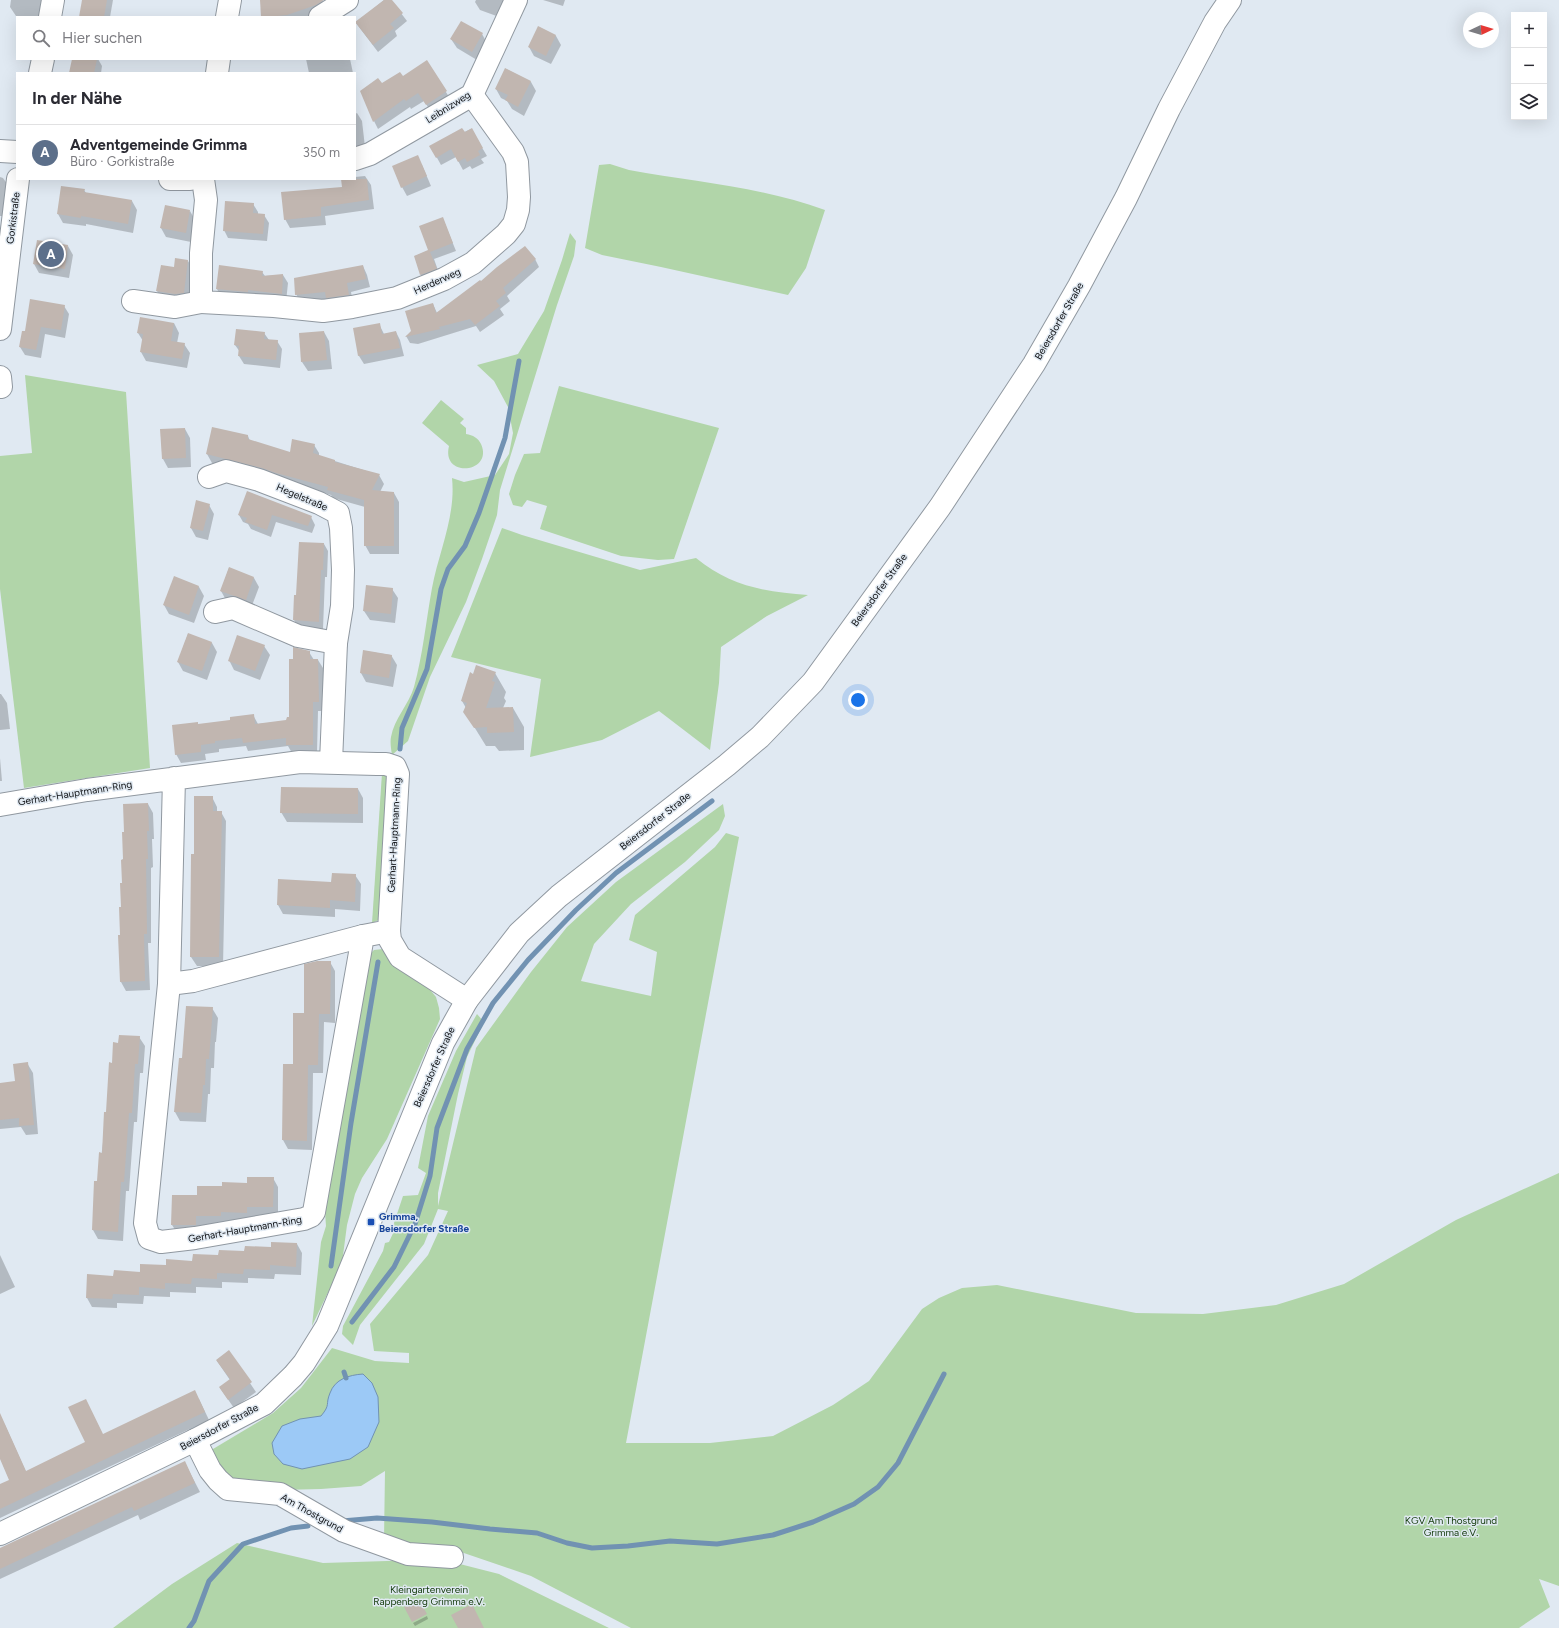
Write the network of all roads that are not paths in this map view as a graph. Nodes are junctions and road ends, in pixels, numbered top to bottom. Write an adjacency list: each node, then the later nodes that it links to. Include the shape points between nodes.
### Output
1 (53, 0): 6 (street)
2 (230, 0): 7 (street)
3 (347, 0): 8 (street)
4 (516, 0): 13 (street, Leibnizweg)
5 (1230, 0): 31 (street, Beiersdorfer Straße, via 1215,22 1126,198 1034,364 940,507 813,682 754,742 549,905 519,933)
6 (50, 16)
7 (226, 16)
8 (322, 16)
9 (43, 60): 11 (street)
10 (219, 60): 12 (street)
11 (40, 72)
12 (217, 72)
13 (472, 94): 16 (street, Leibnizweg, via 370,154); 20 (street, Herderweg, via 517,162 519,197 514,224 473,263 444,279 397,298 352,307 323,310)
14 (0, 151): 15 (street)
15 (16, 152)
16 (356, 159)
17 (18, 180): 21 (street, Gorkistraße)
18 (203, 180): 20 (street, via 206,200 201,253)
19 (133, 301): 20 (street, Herderweg, via 176,307)
20 (201, 302)
21 (0, 329)
22 (209, 477): 24 (street, Hegelstraße, via 226,471 259,480 338,513 344,570)
23 (215, 612): 24 (street, via 233,608 298,636)
24 (336, 644): 25 (street, Hegelstraße)
25 (331, 762): 26 (street, Gerhart-Hauptmann-Ring, via 300,762); 28 (street, Gerhart-Hauptmann-Ring, via 386,764 395,767 398,774)
26 (174, 778): 27 (street, Gerhart-Hauptmann-Ring); 30 (street, Gerhart-Hauptmann-Ring)
27 (0, 805)
28 (389, 931): 29 (street); 31 (street, via 390,940 400,958)
29 (363, 936): 30 (street, via 193,981); 30 (street, Gerhart-Hauptmann-Ring, via 314,1212 304,1219 195,1238 161,1242 149,1238 145,1223)
30 (169, 984)
31 (467, 1000): 32 (street, Beiersdorfer Straße, via 443,1043 353,1266 320,1338 293,1376 264,1404)
32 (195, 1440): 33 (street, Beiersdorfer Straße); 34 (street, Am Thostgrund, via 210,1470 228,1489 280,1494 344,1531 408,1554)
33 (0, 1534)
34 (452, 1557)

